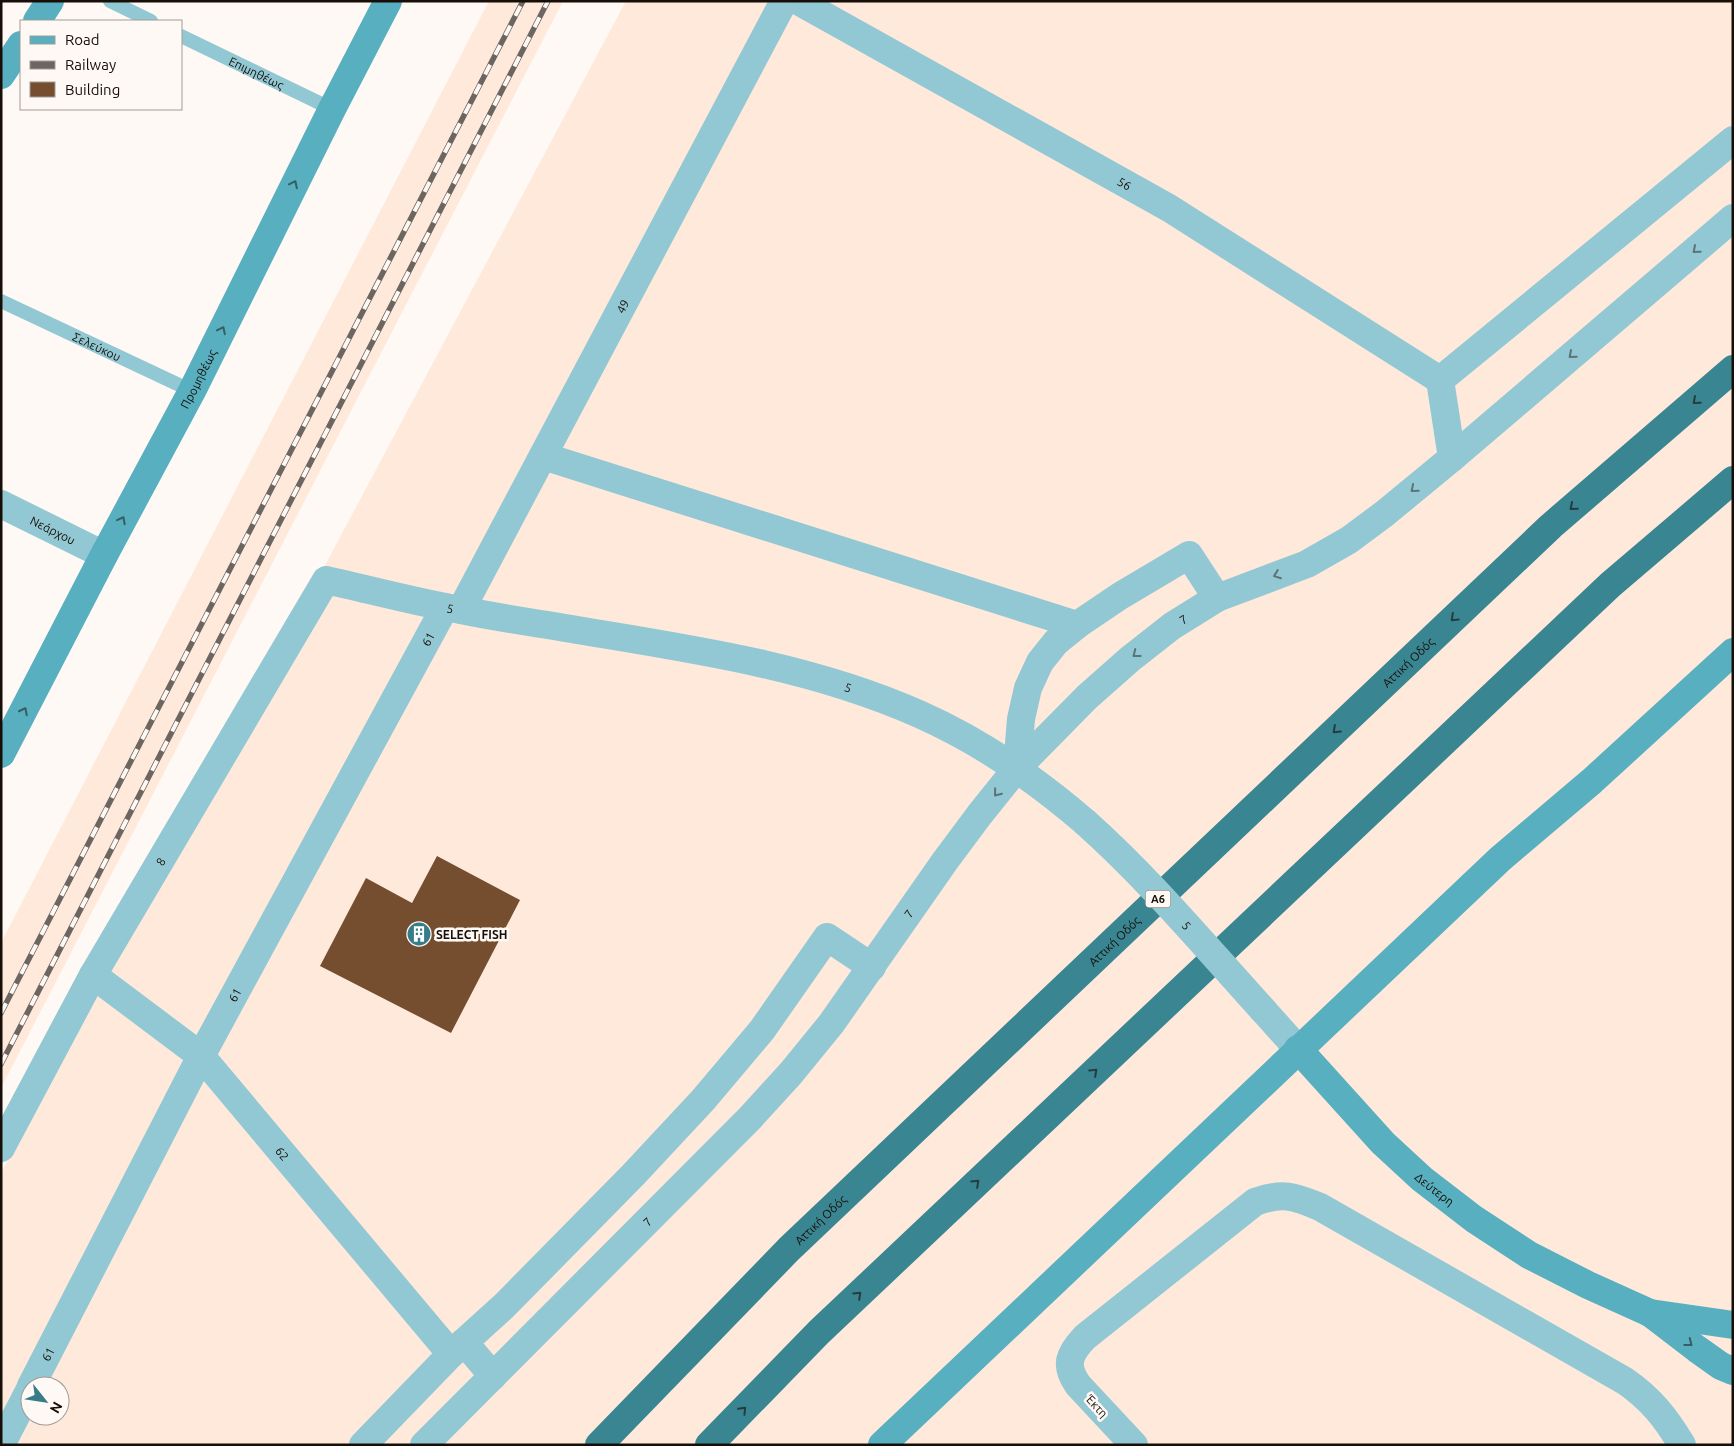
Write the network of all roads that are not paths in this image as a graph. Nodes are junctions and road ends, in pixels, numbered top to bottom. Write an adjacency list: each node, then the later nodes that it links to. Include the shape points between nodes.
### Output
1 (50, 1): 6 (street)
2 (110, 1): 7 (lane)
3 (388, 1): 9 (street, Προμηθέως)
4 (784, 1): 16 (street, 49)
5 (798, 1): 14 (street, 56, via 1169,208)
6 (38, 20)
7 (149, 20)
8 (182, 36): 9 (lane, Επιμηθέως)
9 (332, 109): 15 (street, Προμηθέως, one-way to 9)
10 (1733, 140): 14 (street)
11 (1733, 218): 17 (street, 7, one-way to 17)
12 (1, 301): 15 (lane, Σελεύκου)
13 (1733, 369): 44 (highway, Αττική Οδός / Α6, one-way to 44, via 1551,526 817,1222)
14 (1440, 380): 17 (street)
15 (192, 391): 20 (street, Προμηθέως, one-way to 15)
16 (543, 456): 23 (street, 49); 24 (street)
17 (1452, 458): 22 (street, 7, one-way to 22, via 1349,540 1307,564)
18 (1733, 480): 45 (highway, one-way to 18, via 819,1332 1610,585)
19 (1, 504): 20 (street, Νεάρχου)
20 (104, 555): 26 (street, Προμηθέως, one-way to 20)
21 (326, 580): 23 (street, 5); 29 (street, 8)
22 (1217, 598): 24 (street, via 1189,555); 27 (street, 7, one-way to 27, via 1172,626 1130,659 1087,697)
23 (453, 609): 27 (street, 5, via 700,650 814,677 870,694 919,714); 32 (street, 61)
24 (1077, 625): 27 (street, via 1056,642 1040,662 1028,688 1021,719)
25 (1733, 652): 31 (street, via 1592,781 1500,859)
26 (1, 754)
27 (1017, 768): 28 (street, 7, one-way to 28, via 945,861); 30 (street, 5, bridge, via 1116,849)
28 (872, 966): 36 (street, via 827,936 762,1030 703,1100 504,1306); 39 (street, 7, via 826,1031 750,1118)
29 (93, 975): 32 (street, 62); 33 (street, 8)
30 (1263, 1010): 31 (street, Δεύτερη)
31 (1298, 1049): 34 (street, Δεύτερη, via 1383,1143 1422,1179 1474,1219 1529,1255); 46 (street)
32 (201, 1056): 36 (street, 62); 38 (street, 61)
33 (1, 1148)
34 (1650, 1313): 35 (street, Δεύτερη); 37 (street, Δεύτερη, one-way to 37, via 1721,1366)
35 (1733, 1325)
36 (458, 1348): 39 (street, 62); 42 (street)
37 (1733, 1371)
38 (37, 1376)
39 (493, 1376): 43 (street, 7)
40 (20, 1408): 41 (street, 61)
41 (1, 1445)
42 (363, 1445)
43 (424, 1445)
44 (599, 1445)
45 (709, 1445)
46 (882, 1445)
47 (1134, 1445): 48 (street, Έκτη, via 1071,1374 1074,1349 1255,1202 1270,1196 1304,1200 1320,1207 1625,1381 1644,1394)
48 (1682, 1445)

